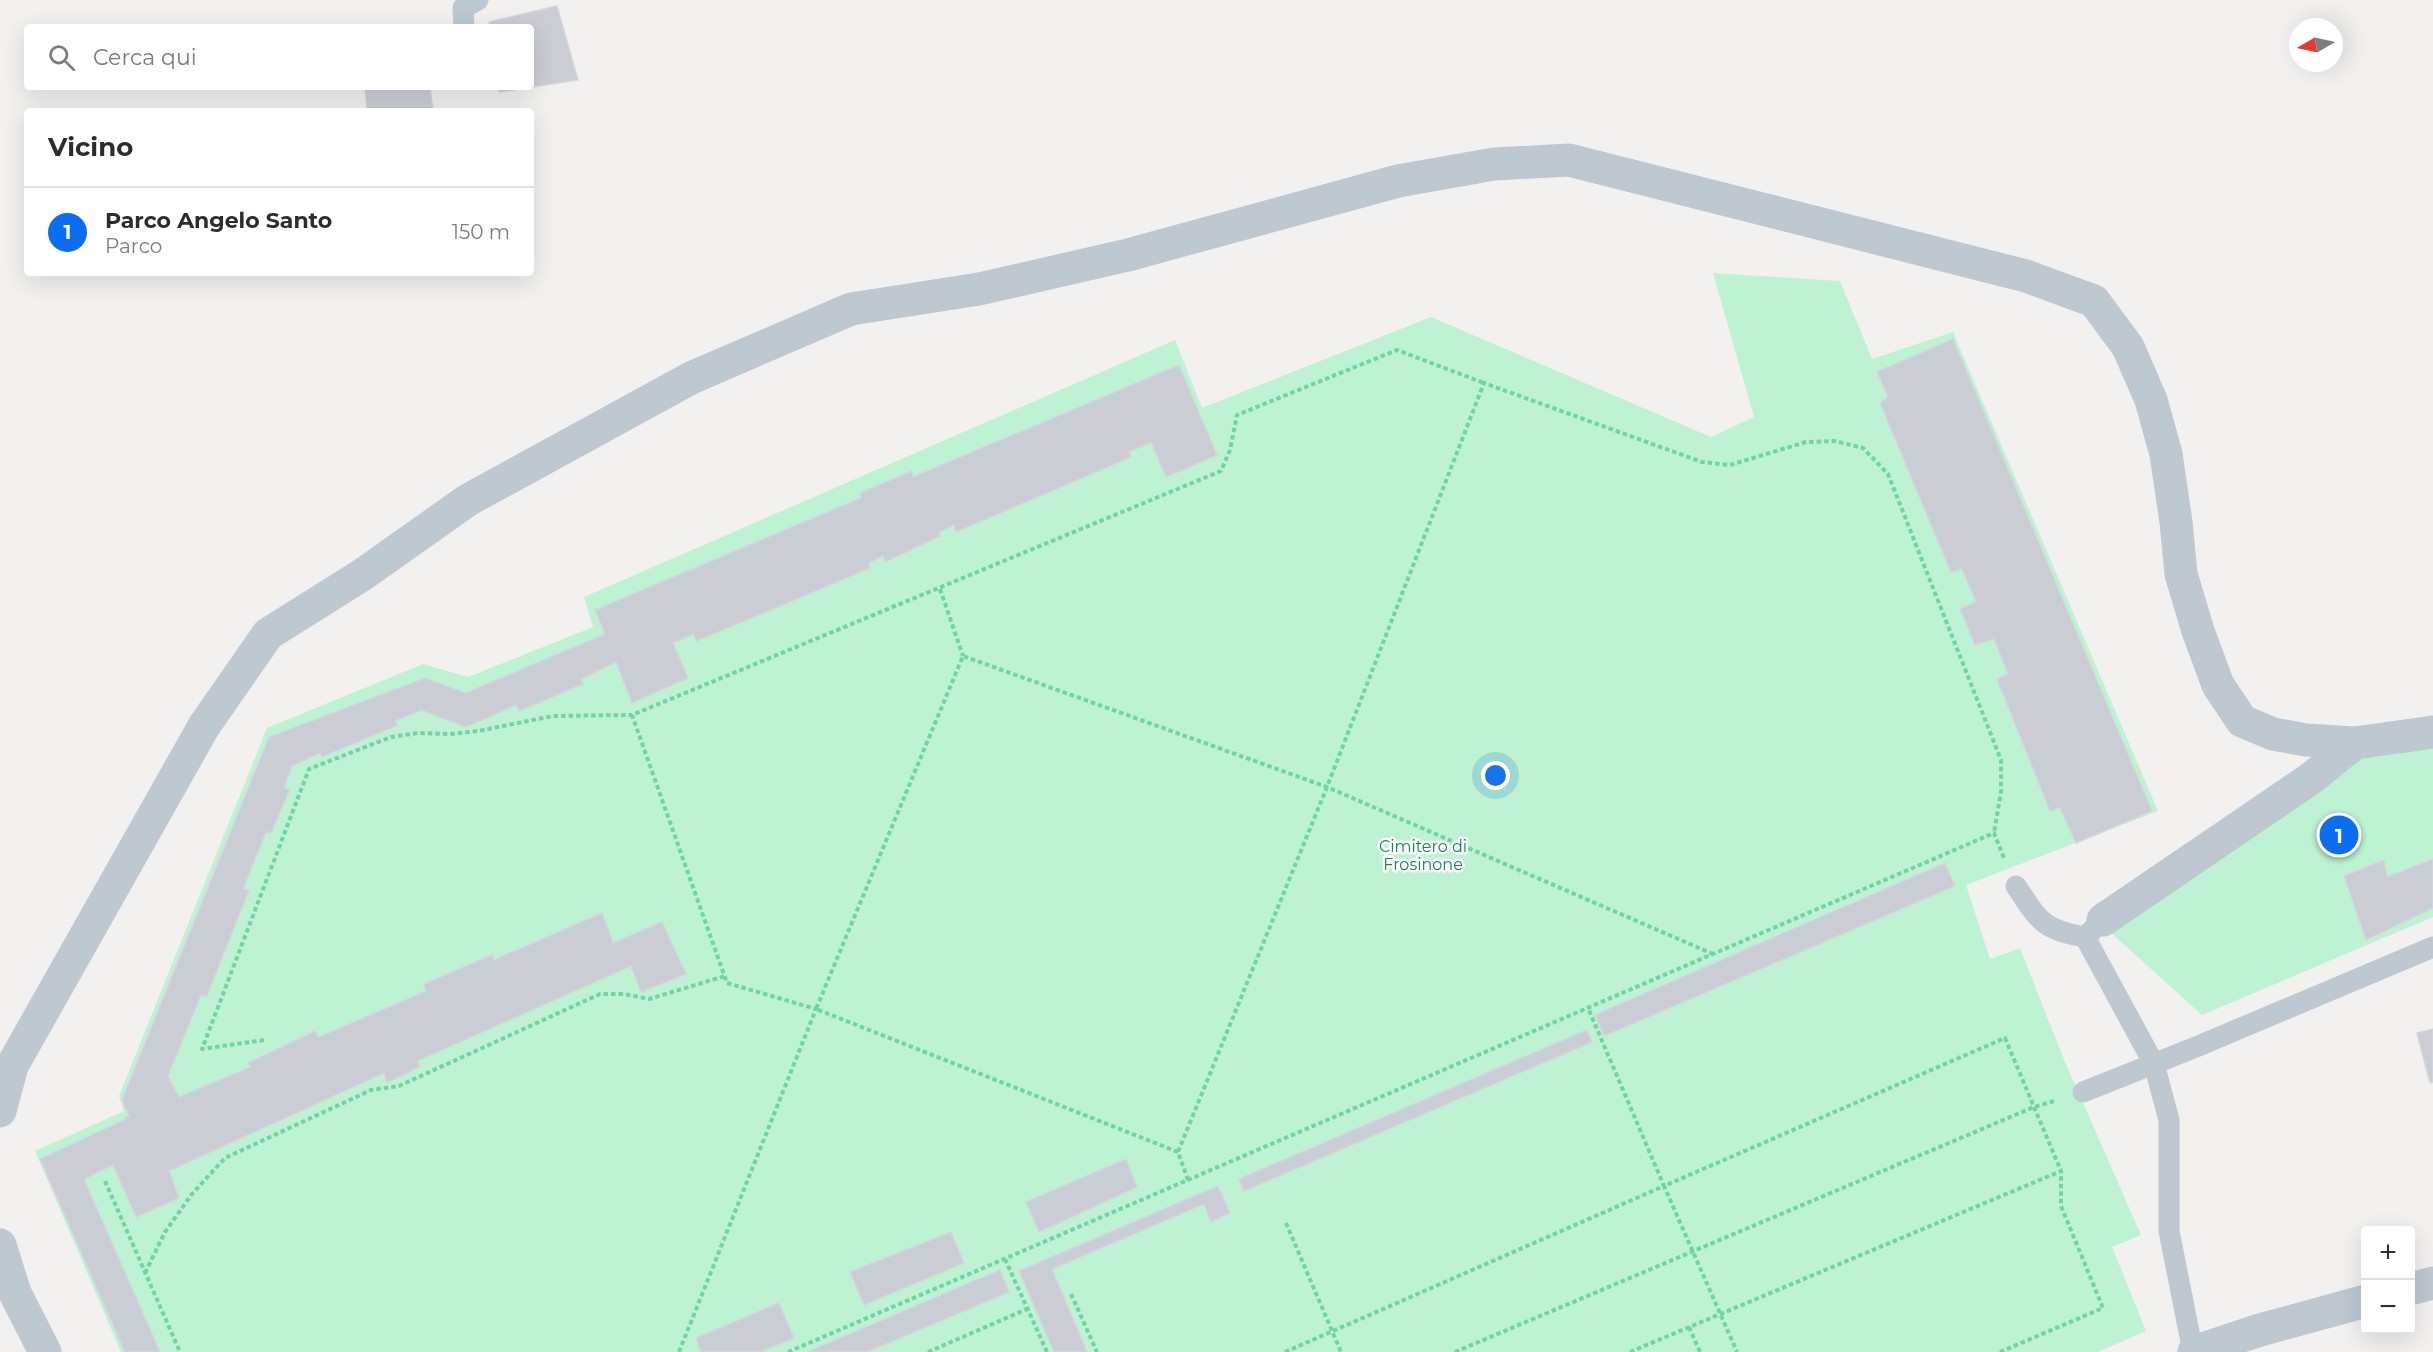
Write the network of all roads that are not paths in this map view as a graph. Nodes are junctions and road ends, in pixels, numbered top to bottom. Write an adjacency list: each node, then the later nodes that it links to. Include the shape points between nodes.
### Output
1 (478, 0): 2 (lane, via 463,8)
2 (464, 24)
3 (2433, 732): 4 (street)
4 (2355, 743): 6 (street, via 2291,793); 10 (street, via 2273,734 2242,721 2218,685 2181,574 2166,454 2151,400 2128,347 2094,301 2026,276 1569,160 1494,164 1398,181 1128,255 990,286 851,309 691,378 468,500 362,575 268,634 204,726 12,1066)
5 (2016, 886): 6 (lane, via 2042,923 2063,934)
6 (2094, 929): 8 (lane)
7 (2433, 947): 8 (lane)
8 (2154, 1064): 9 (lane); 16 (lane, via 2169,1120 2169,1231)
9 (2083, 1092)
10 (0, 1111)
11 (0, 1245): 15 (street, via 15,1293)
12 (2433, 1283): 13 (street)
13 (2415, 1288)
14 (2361, 1302): 16 (street)
15 (45, 1352)
16 (2193, 1352)

